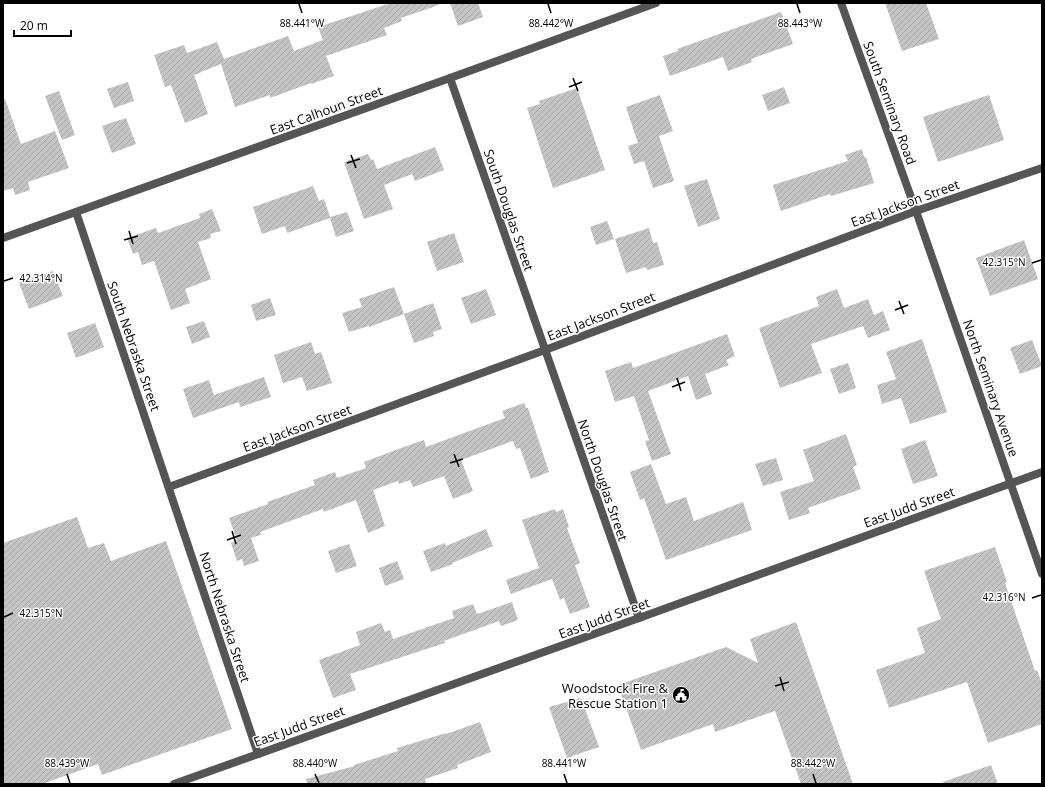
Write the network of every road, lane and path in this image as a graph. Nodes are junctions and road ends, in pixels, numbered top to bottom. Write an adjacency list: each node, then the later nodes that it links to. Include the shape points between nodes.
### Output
1 (656, 3): 3 (street, East Calhoun Street)
2 (841, 3): 5 (street, South Seminary Road)
3 (450, 78): 6 (street, East Calhoun Street); 8 (street, South Douglas Street)
4 (1042, 168): 5 (street, East Jackson Street)
5 (916, 211): 8 (street, East Jackson Street); 10 (street, North Seminary Avenue)
6 (76, 212): 7 (street, East Calhoun Street); 11 (street, South Nebraska Street)
7 (3, 238)
8 (545, 350): 11 (street, East Jackson Street); 13 (street, North Douglas Street)
9 (1042, 472): 10 (street, East Judd Street)
10 (1011, 483): 12 (street, North Seminary Avenue); 13 (street, East Judd Street)
11 (169, 487): 14 (street, North Nebraska Street)
12 (1042, 574)
13 (639, 618): 14 (street, East Judd Street)
14 (258, 754): 15 (street, East Judd Street)
15 (174, 784)

